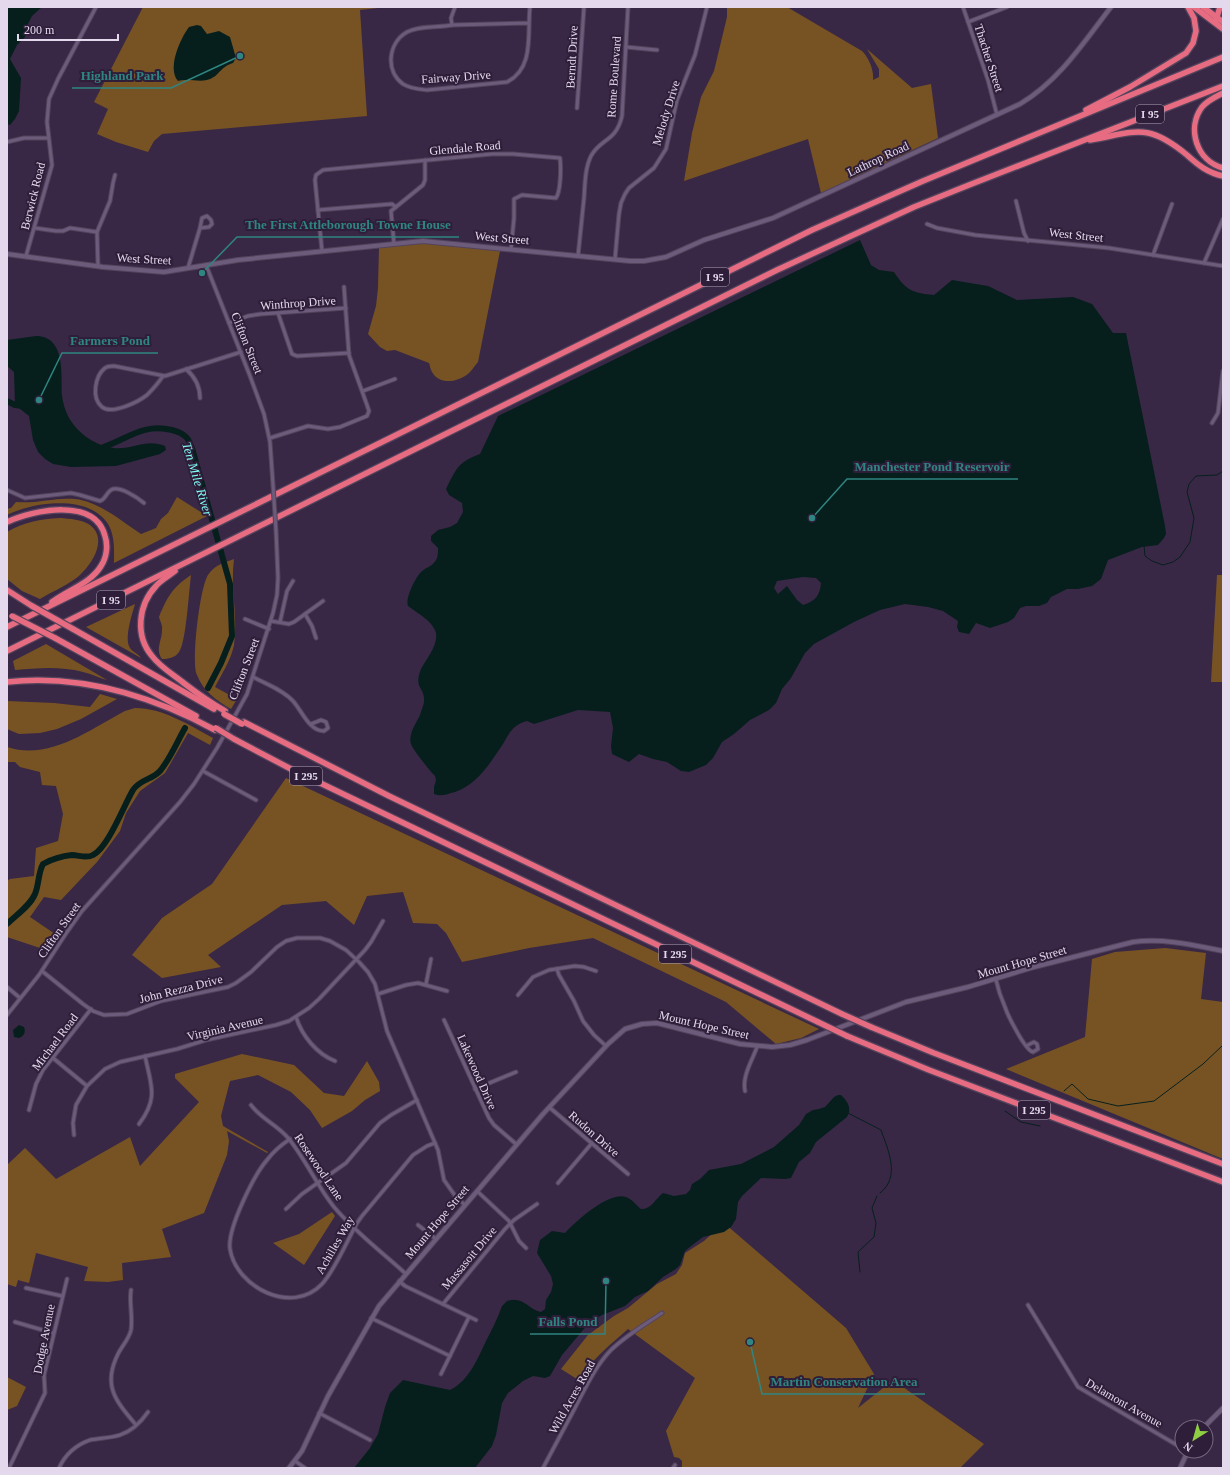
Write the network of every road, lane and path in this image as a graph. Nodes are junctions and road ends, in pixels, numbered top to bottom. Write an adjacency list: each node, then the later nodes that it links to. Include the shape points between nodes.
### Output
1 (96, 7): 29 (street, Berwick Road, via 53,90 47,112)
2 (455, 7): 19 (street, via 451,18)
3 (530, 7): 17 (street, Fairway Drive)
4 (584, 7): 26 (street, Berndt Drive)
5 (628, 7): 21 (street, Rome Boulevard)
6 (707, 7): 53 (street, Melody Drive, via 695,55 677,100 666,149 654,168 629,188 621,203)
7 (963, 7): 15 (street, Thacher Street)
8 (1007, 7): 15 (street)
9 (1111, 7): 27 (street, Lathrop Road, via 1053,80 1034,97)
10 (1188, 7): 28 (highway, via 1194,18 1196,31 1193,44 1186,53 1130,88)
11 (1194, 7): 18 (highway)
12 (1203, 7): 14 (highway)
13 (1220, 7): 14 (highway)
14 (1217, 17): 16 (highway); 18 (highway)
15 (968, 22): 27 (street, Thacher Street)
16 (1223, 22)
17 (528, 23): 19 (street, Fairway Drive); 19 (street, Fairway Drive, via 527,58 524,67 507,82 427,90 416,89 402,83 392,70 391,61 394,44 399,38 415,29 443,28)
18 (1217, 24): 20 (highway)
19 (452, 25)
20 (1223, 29)
21 (626, 47): 22 (street); 52 (street, Rome Boulevard, via 621,120 616,132 596,149 589,162)
22 (657, 50)
23 (1223, 57): 28 (highway, I 95)
24 (1223, 86): 31 (highway, I 95)
25 (1223, 93): 33 (highway, via 1202,108 1194,131 1201,154)
26 (577, 108)
27 (997, 115): 53 (street, Lathrop Road, via 765,222 704,240 656,260)
28 (1070, 120): 80 (highway, I 95, via 917,183 801,235)
29 (48, 138): 30 (street, via 24,138); 42 (street, Berwick Road, via 52,165)
30 (7, 142)
31 (1078, 142): 35 (highway, via 1128,132 1152,134 1172,143 1207,171); 76 (highway, I 95, via 914,207 777,270)
32 (425, 160): 38 (street, via 423,185); 39 (street, Glendale Road, via 323,170 316,175 315,180); 47 (street, Glendale Road, via 492,154 560,158 556,198 522,195 514,199)
33 (1223, 168)
34 (115, 175): 44 (street, via 110,201)
35 (1223, 176)
36 (1016, 201): 45 (street)
37 (1172, 204): 50 (street)
38 (396, 207): 39 (street, via 392,204); 46 (street, via 391,211)
39 (318, 210): 48 (street, Glendale Road)
40 (1223, 218): 54 (street)
41 (927, 224): 45 (street, West Street, via 951,231)
42 (35, 228): 44 (street, via 63,231 70,228); 51 (street, Berwick Road)
43 (200, 228): 43 (street, via 212,224 207,216 203,217); 58 (street)
44 (97, 232): 56 (street)
45 (1028, 241): 50 (street, West Street, via 1109,248)
46 (394, 244): 47 (street, West Street, via 424,241); 48 (street, West Street)
47 (511, 249): 52 (street, West Street)
48 (322, 251): 55 (street, West Street)
49 (7, 254): 51 (street, West Street)
50 (1153, 255): 54 (street, West Street)
51 (26, 256): 56 (street, West Street)
52 (578, 256): 53 (street, West Street)
53 (615, 259)
54 (1204, 263): 57 (street, West Street)
55 (206, 265): 58 (street, West Street); 62 (street, Clifton Street)
56 (98, 266): 58 (street, West Street, via 164,272)
57 (1223, 266)
58 (188, 269)
59 (344, 287): 60 (street)
60 (346, 308): 61 (street, Winthrop Drive); 64 (street)
61 (278, 313): 62 (street, Winthrop Drive, via 248,316); 64 (street, via 292,354 297,356)
62 (229, 323): 63 (street, Clifton Street)
63 (241, 352): 65 (street); 72 (street, Clifton Street)
64 (349, 353): 69 (street)
65 (186, 369): 67 (street); 70 (street, via 196,380)
66 (1223, 371): 71 (street, via 1218,412)
67 (164, 376): 67 (street, via 147,395 124,407 109,410 98,403 95,394 96,383 106,367 114,366)
68 (395, 379): 69 (street)
69 (363, 391): 72 (street, via 369,411 367,416 340,427 328,429 308,426)
70 (200, 398)
71 (1212, 423)
72 (270, 438): 84 (street, Clifton Street, bridge, via 278,578)
73 (7, 490): 74 (street, via 25,498 74,493 100,501 104,500 110,490 115,489 135,496)
74 (144, 503)
75 (7, 522): 80 (highway, via 39,512 72,511 92,518 99,523 105,534 106,552 97,571)
76 (191, 560): 89 (highway, I 95); 92 (highway, via 158,584 147,598 141,618 142,638 148,651 158,662)
77 (293, 581): 85 (street)
78 (7, 590): 92 (highway, bridge)
79 (323, 601): 82 (street)
80 (43, 610): 86 (highway, I 95)
81 (10, 614): 94 (highway, bridge)
82 (305, 614): 85 (street, via 289,624); 88 (street)
83 (245, 619): 87 (street)
84 (271, 621): 85 (street); 87 (street, Clifton Street)
85 (280, 622)
86 (7, 627)
87 (269, 629): 90 (street, Clifton Street)
88 (316, 638)
89 (7, 651)
90 (253, 677): 93 (street, via 292,700); 95 (street, Clifton Street)
91 (7, 682): 94 (highway, via 58,680 106,687 130,693)
92 (225, 713): 135 (highway, I 295, bridge, via 389,796 842,1014 934,1053)
93 (311, 724): 93 (street, via 321,720 326,722 328,728 321,731)
94 (216, 729): 138 (highway, I 295, bridge, via 291,769 847,1036 917,1066)
95 (203, 771): 96 (street); 102 (street, Clifton Street, via 180,802 82,911)
96 (256, 800)
97 (383, 921): 100 (street, Virginia Avenue, via 371,942)
98 (1223, 951): 104 (street, Mount Hope Street, via 1165,940 1143,940 1034,967)
99 (431, 958): 105 (street)
100 (356, 959): 108 (street, John Rezza Drive, via 368,972); 111 (street, John Rezza Drive, via 340,947 320,938 297,938 277,947 252,972 228,987 161,1001 127,1014 104,1015); 113 (street, Virginia Avenue, via 319,999)
101 (557, 968): 103 (street, via 575,966); 109 (street, via 533,977); 115 (street, via 583,1021)
102 (42, 971): 110 (street, Clifton Street); 111 (street, John Rezza Drive)
103 (596, 971)
104 (996, 980): 116 (street, via 1006,1010); 117 (street, Mount Hope Street, via 906,1002 790,1045)
105 (426, 984): 107 (street); 108 (street, via 411,984)
106 (7, 987): 110 (street)
107 (447, 991)
108 (378, 994): 125 (street, John Rezza Drive, via 387,1031)
109 (518, 994)
110 (20, 998): 112 (street, Clifton Street)
111 (91, 1009): 119 (street, Michael Road)
112 (7, 1015)
113 (296, 1017): 118 (street, Virginia Avenue, via 276,1025); 120 (street, via 303,1033 317,1049 326,1058)
114 (444, 1020): 123 (street, Lakewood Drive)
115 (606, 1046): 117 (street, Mount Hope Street, via 625,1029 657,1023); 127 (street, Mount Hope Street)
116 (1026, 1046)
117 (757, 1047): 124 (street, via 745,1077)
118 (145, 1056): 122 (street, Virginia Avenue, via 110,1066); 129 (street, via 152,1094 149,1111)
119 (53, 1058): 122 (street); 128 (street, Michael Road, via 36,1084)
120 (335, 1061)
121 (516, 1072): 123 (street)
122 (87, 1086): 130 (street, Virginia Avenue, via 73,1114)
123 (475, 1090): 134 (street, Lakewood Drive, via 488,1118)
124 (745, 1091)
125 (417, 1100): 132 (street, John Rezza Drive); 137 (street, via 390,1114 346,1163)
126 (250, 1105): 131 (street, Rosewood Lane)
127 (549, 1107): 133 (street, Rudon Drive); 134 (street, Mount Hope Street)
128 (29, 1110)
129 (140, 1124)
130 (74, 1135)
131 (290, 1139): 137 (street, Rosewood Lane); 146 (street, Achilles Way, via 273,1153 260,1169 241,1209 231,1236 230,1247 232,1260 238,1271 249,1282 269,1293 283,1298 304,1295 322,1285)
132 (435, 1143): 142 (street, John Rezza Drive, via 444,1180); 146 (street, Achilles Way, via 414,1155)
133 (592, 1143): 136 (street, Rudon Drive); 139 (street)
134 (516, 1144): 140 (street, Mount Hope Street)
135 (1223, 1164)
136 (628, 1174)
137 (318, 1182): 143 (street); 146 (street, Rosewood Lane, via 334,1206)
138 (1223, 1182)
139 (558, 1183)
140 (477, 1191): 142 (street, Mount Hope Street); 144 (street)
141 (537, 1204): 144 (street, Massasoit Drive)
142 (465, 1205): 147 (street, Mount Hope Street)
143 (286, 1209)
144 (511, 1223): 148 (street, via 519,1241); 155 (street, Massasoit Drive)
145 (418, 1225): 147 (street)
146 (354, 1228): 149 (street, Rosewood Lane)
147 (436, 1240): 149 (street, Mount Hope Street)
148 (526, 1248)
149 (406, 1274): 151 (street, Mount Hope Street)
150 (67, 1278): 154 (street, Dodge Avenue)
151 (399, 1281): 155 (street); 159 (street, Mount Hope Street)
152 (26, 1288): 154 (street)
153 (131, 1290): 169 (street, via 131,1331 114,1363 110,1378 112,1391 119,1404)
154 (62, 1296): 162 (street, Dodge Avenue)
155 (443, 1304): 158 (street)
156 (1028, 1305): 171 (street, Delamont Avenue, via 1078,1387)
157 (662, 1313): 177 (street, Wild Acres Road, via 618,1344 600,1364)
158 (469, 1317): 160 (street); 163 (street)
159 (372, 1318): 163 (street); 167 (street, Mount Hope Street)
160 (476, 1320)
161 (15, 1322): 162 (street)
162 (53, 1333): 173 (street, Dodge Avenue, via 44,1375 45,1393)
163 (450, 1356): 164 (street)
164 (441, 1374)
165 (1223, 1408): 168 (street)
166 (148, 1412): 169 (street)
167 (320, 1414): 170 (street); 172 (street, Mount Hope Street)
168 (1212, 1419)
169 (136, 1425): 174 (street, via 120,1435 90,1440 77,1447 67,1454)
170 (370, 1440)
171 (1174, 1443)
172 (295, 1461): 175 (street, Mount Hope Street); 176 (street)
173 (9, 1468)
174 (59, 1468)
175 (289, 1468)
176 (305, 1468)
177 (543, 1468)

